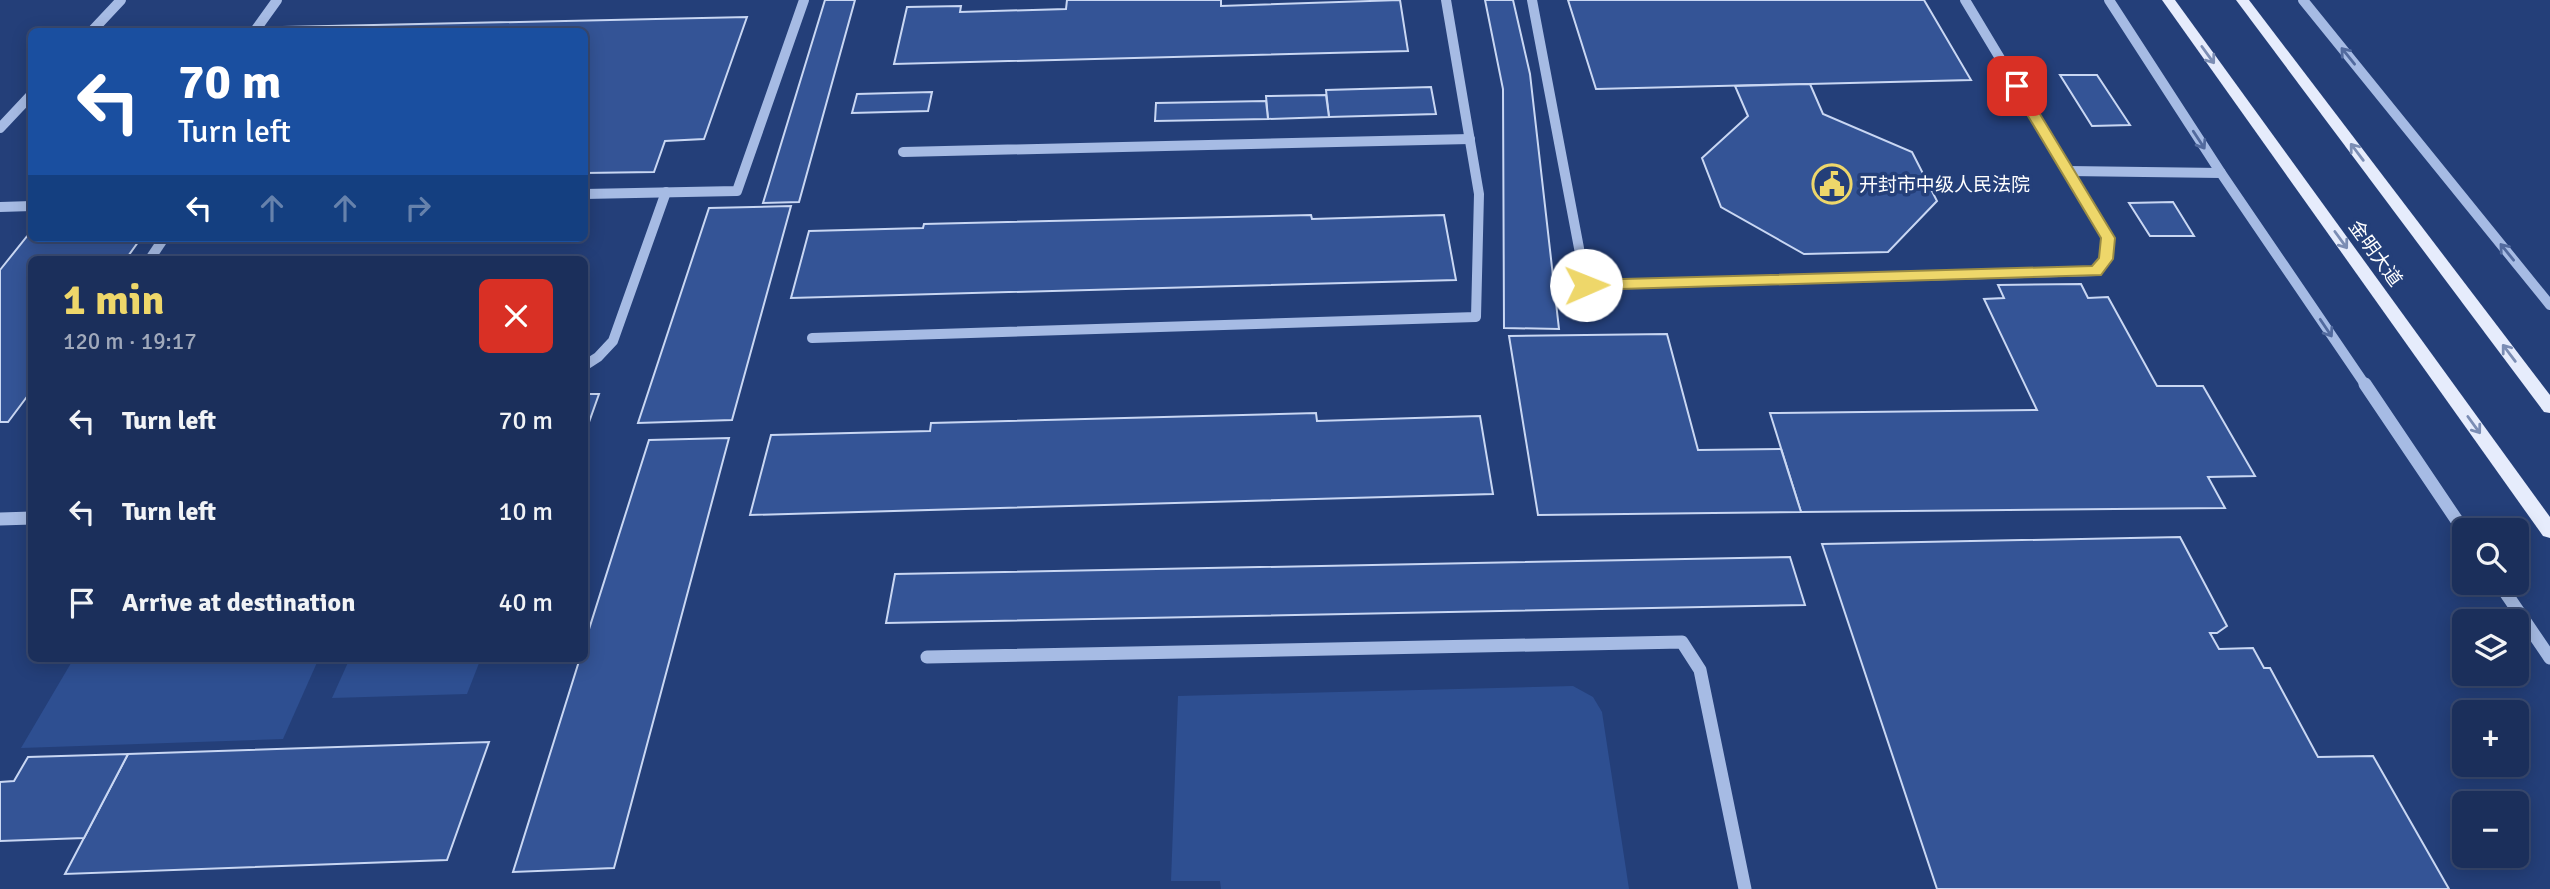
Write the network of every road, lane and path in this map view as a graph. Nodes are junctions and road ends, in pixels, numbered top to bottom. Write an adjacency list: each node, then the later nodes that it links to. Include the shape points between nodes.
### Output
1 (121, 0): 11 (street)
2 (277, 0): 12 (street)
3 (804, 0): 19 (street, via 737,191)
4 (1446, 0): 15 (street)
5 (1532, 0): 17 (street, via 1586,285 2096,271 2106,259 2108,238)
6 (1965, 0): 17 (street)
7 (2109, 0): 18 (street, one-way to 18)
8 (2168, 0): 30 (main road, 金明大道, one-way to 30)
9 (2242, 0): 26 (main road, one-way to 9)
10 (2303, 0): 23 (street, one-way to 10)
11 (95, 28)
12 (257, 28)
13 (28, 98): 14 (street)
14 (0, 128)
15 (1470, 139): 16 (street); 24 (street, via 1479,194 1476,317)
16 (903, 152)
17 (2068, 172): 18 (street)
18 (2221, 173): 28 (street, one-way to 28)
19 (666, 192): 20 (street); 25 (street, via 612,341)
20 (588, 194)
21 (28, 206): 22 (street)
22 (0, 207)
23 (2550, 305)
24 (812, 338)
25 (588, 363)
26 (2550, 407)
27 (28, 517): 29 (street)
28 (2455, 518)
29 (0, 519)
30 (2550, 531)
31 (2507, 595): 33 (street)
32 (927, 657): 34 (street, via 1682,642 1700,670)
33 (2550, 658)
34 (1745, 889)

